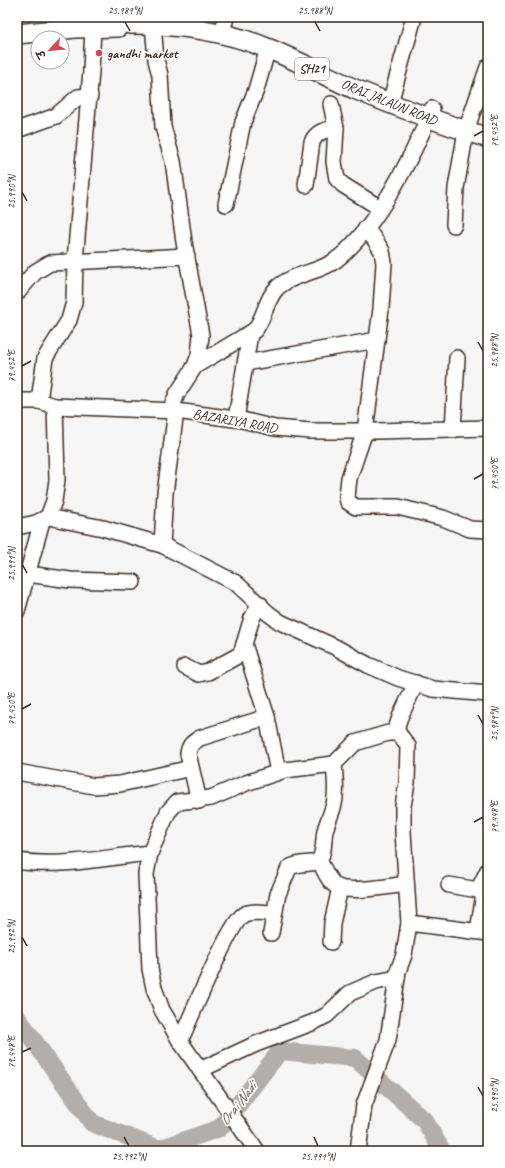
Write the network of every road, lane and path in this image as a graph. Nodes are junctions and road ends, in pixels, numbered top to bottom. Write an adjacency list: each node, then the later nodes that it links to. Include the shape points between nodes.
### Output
1 (182, 17): 5 (main road, ORAI JALAUN ROAD / SH21)
2 (414, 17): 13 (street)
3 (60, 19): 4 (main road, ORAI JALAUN ROAD / SH21); 6 (main road, ORAI JALAUN ROAD / SH21)
4 (129, 20): 5 (main road, ORAI JALAUN ROAD / SH21, via 178,26); 7 (main road); 26 (street, via 156,60 160,75 163,127 173,161)
5 (225, 25): 9 (main road, ORAI JALAUN ROAD / SH21); 11 (main road, ORAI JALAUN ROAD / SH21, via 252,34)
6 (17, 26)
7 (93, 27): 8 (main road); 12 (street)
8 (17, 34)
9 (268, 48): 11 (main road, ORAI JALAUN ROAD / SH21); 22 (street, via 256,90 243,122)
10 (488, 67): 16 (street)
11 (332, 74): 13 (main road, ORAI JALAUN ROAD / SH21)
12 (90, 96): 19 (street, via 78,97 56,116); 27 (street)
13 (392, 99): 15 (main road, ORAI JALAUN ROAD / SH21)
14 (331, 104): 17 (street)
15 (431, 114): 16 (main road, ORAI JALAUN ROAD / SH21); 23 (street)
16 (468, 127): 18 (main road, ORAI JALAUN ROAD / SH21); 20 (main road, ORAI JALAUN ROAD / SH21); 24 (street, via 456,188)
17 (336, 128): 21 (street, via 315,136); 23 (street, via 334,162 337,179)
18 (488, 128)
19 (17, 130)
20 (488, 138)
21 (306, 185)
22 (226, 204)
23 (380, 208): 25 (street)
24 (454, 225)
25 (366, 228): 29 (street, via 334,261 284,282 277,288 271,295 260,324); 30 (street, via 382,251 384,263)
26 (187, 256): 27 (street); 33 (street, via 201,335)
27 (75, 261): 28 (street, via 42,266); 34 (street, via 72,312 45,358)
28 (17, 293)
29 (250, 334): 32 (street); 33 (street)
30 (377, 340): 32 (street); 41 (street)
31 (457, 358): 40 (street)
32 (246, 364): 38 (street)
33 (195, 366): 37 (street, via 177,394)
34 (39, 400): 35 (street, BAZARIYA ROAD); 36 (street, BAZARIYA ROAD)
35 (17, 401)
36 (55, 406): 37 (street, BAZARIYA ROAD); 42 (street, via 57,480 54,501)
37 (173, 411): 38 (street, BAZARIYA ROAD); 45 (street)
38 (236, 419): 41 (street, BAZARIYA ROAD, via 292,430)
39 (488, 428): 40 (street, BAZARIYA ROAD)
40 (453, 430): 41 (street, BAZARIYA ROAD)
41 (365, 431): 44 (street, via 349,478 347,497 350,505 398,507 443,518 470,529)
42 (45, 519): 43 (street); 45 (street, via 103,528); 46 (street)
43 (17, 527)
44 (488, 530)
45 (162, 545): 48 (street, via 236,583)
46 (28, 574): 47 (street, via 70,580); 49 (street)
47 (133, 582)
48 (260, 604): 50 (street, via 252,618); 52 (street, via 280,622 368,665)
49 (17, 611)
50 (244, 644): 51 (street, via 241,654 208,672 200,674); 54 (street)
51 (185, 667)
52 (416, 683): 53 (street, via 434,688); 55 (street, via 400,716)
53 (488, 694)
54 (267, 717): 57 (street, via 200,738 192,743 188,754); 59 (street)
55 (398, 733): 56 (street, via 388,733 355,743); 65 (street, via 408,746 403,806)
56 (334, 764): 59 (street); 62 (street, via 334,804)
57 (191, 768): 58 (street, via 120,784 94,786); 60 (street)
58 (17, 772)
59 (278, 772): 60 (street)
60 (199, 801): 61 (street, via 187,800 172,806)
61 (150, 852): 63 (street, via 55,863); 75 (street, via 146,874 150,969 162,1010)
62 (319, 860): 67 (street, via 335,886); 69 (street, via 316,863 302,862 289,868)
63 (17, 861)
64 (488, 870): 68 (street)
65 (406, 884): 67 (street, via 350,890); 70 (street)
66 (449, 885): 68 (street)
67 (340, 888): 73 (street)
68 (478, 890): 71 (street, via 484,894)
69 (273, 914): 72 (street); 75 (street, via 248,913 238,919)
70 (410, 923): 71 (street); 74 (street)
71 (483, 932)
72 (271, 933)
73 (330, 942)
74 (397, 978): 76 (street, via 376,982 350,993 327,1015 314,1022 256,1044); 78 (street, via 388,1040 364,1105)
75 (180, 1041): 76 (street)
76 (200, 1070): 77 (street)
77 (257, 1151)
78 (358, 1151)

